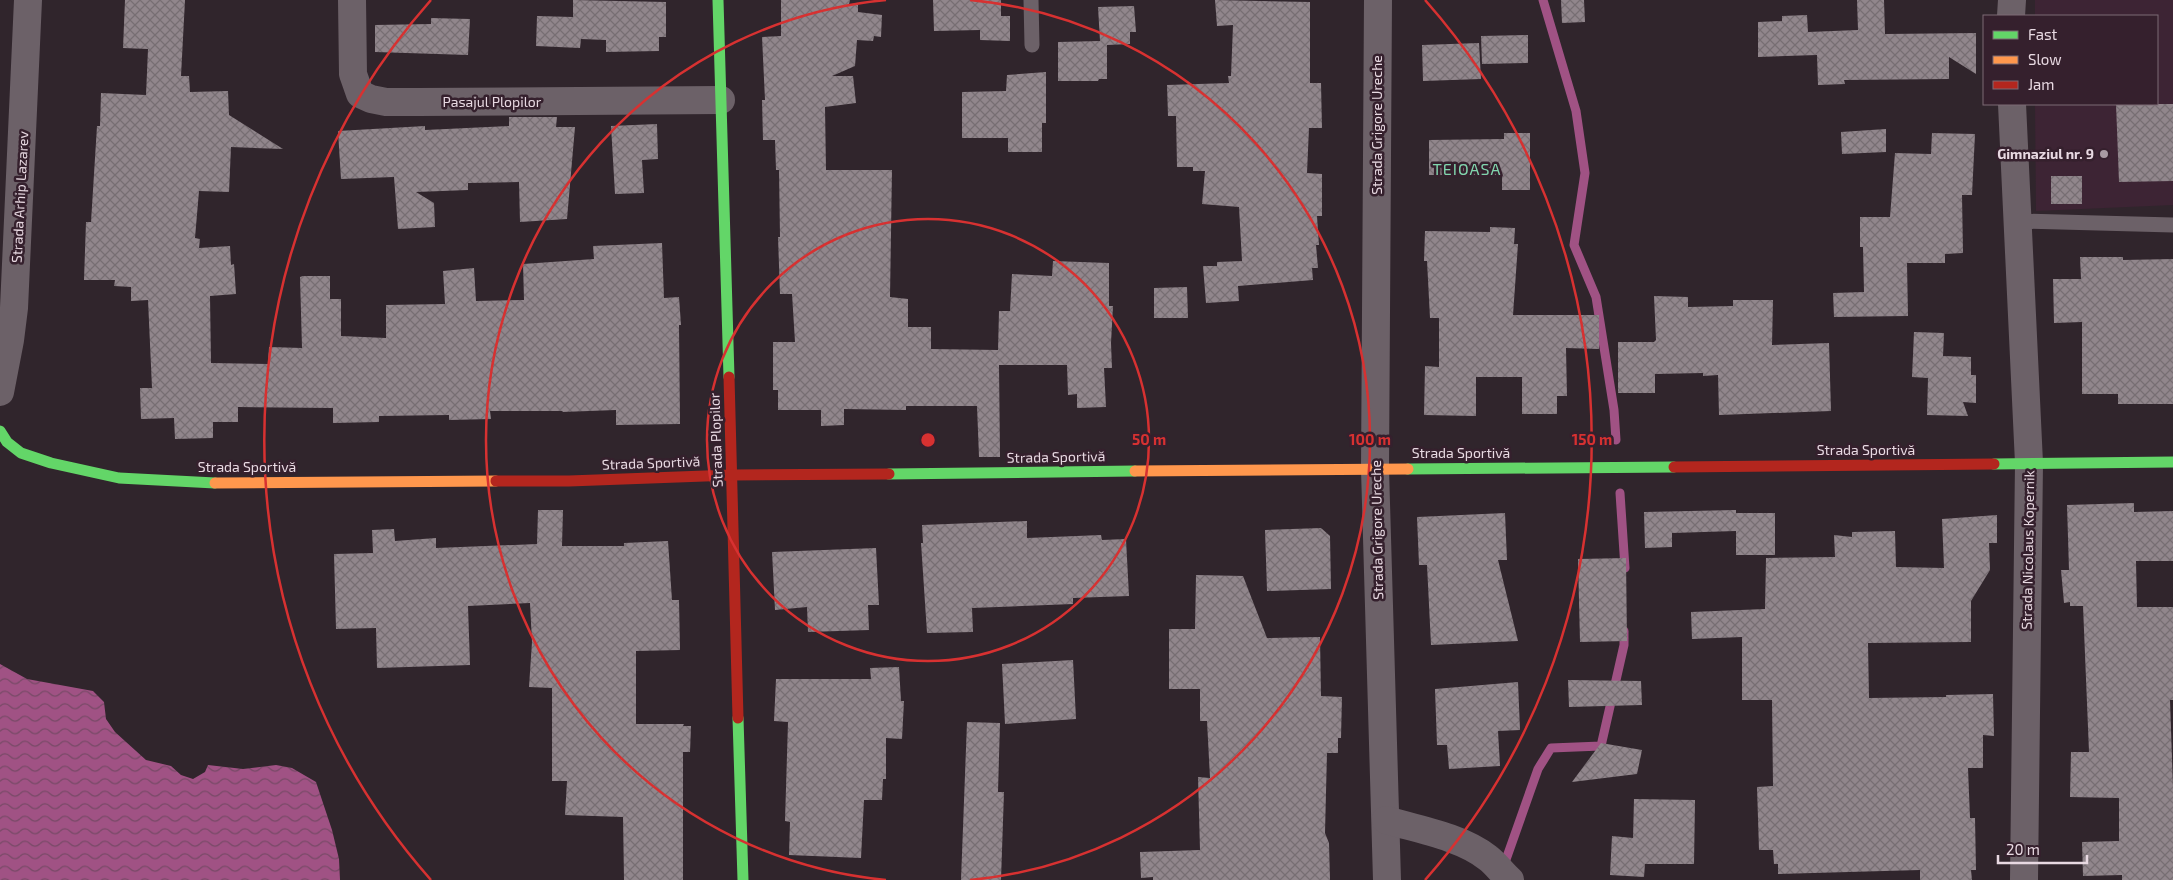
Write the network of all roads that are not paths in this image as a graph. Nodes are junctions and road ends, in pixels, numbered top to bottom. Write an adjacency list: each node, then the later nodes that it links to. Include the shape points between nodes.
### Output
1 (28, 0): 13 (street, Strada Arhip Lazarev, via 14,308)
2 (352, 0): 9 (street, Pasajul Plopilor, via 353,74 360,94 371,99 417,102)
3 (718, 0): 9 (street, Strada Plopilor)
4 (1031, 0): 8 (lane)
5 (1378, 0): 17 (street, Strada Grigore Ureche)
6 (2012, 0): 7 (street)
7 (2011, 15)
8 (1032, 45)
9 (720, 100): 18 (street, Strada Plopilor)
10 (2012, 105): 11 (street, Strada Nicolaus Kopernik)
11 (2018, 221): 12 (lane); 16 (street, Strada Nicolaus Kopernik)
12 (2173, 225)
13 (0, 392)
14 (0, 431): 18 (street, Strada Sportivă, via 7,442 21,453 51,463 119,478 208,484 569,481)
15 (2173, 462): 16 (street, Strada Sportivă)
16 (2029, 463): 17 (street, Strada Sportivă); 23 (street, Strada Nicolaus Kopernik)
17 (1375, 469): 18 (street, Strada Sportivă); 19 (street, Strada Grigore Ureche)
18 (732, 475): 20 (street, Strada Plopilor)
19 (1386, 820): 21 (street, Strada Grigore Ureche); 22 (street, via 1475,850)
20 (743, 880)
21 (1387, 880)
22 (1510, 880)
23 (2024, 880)

